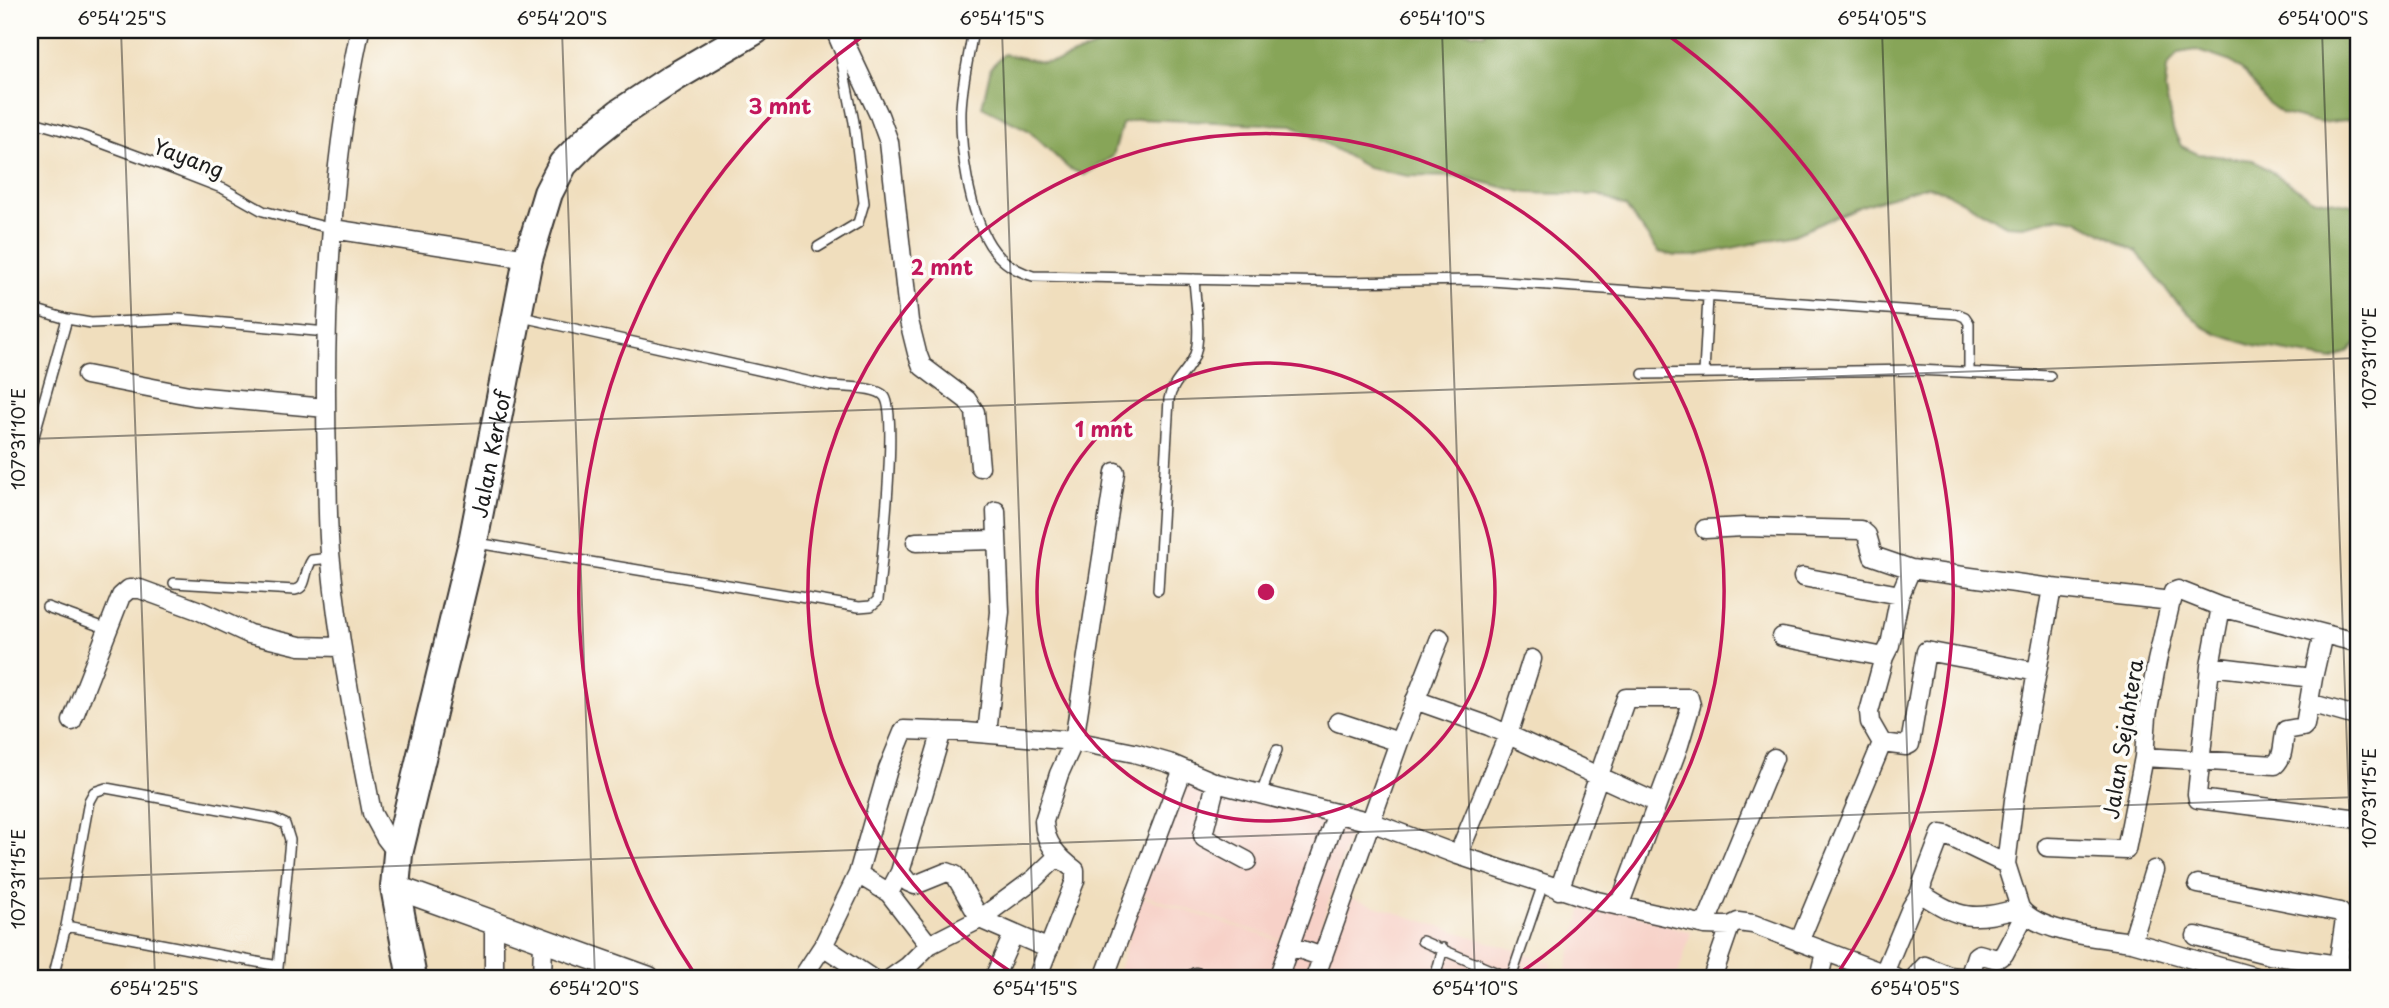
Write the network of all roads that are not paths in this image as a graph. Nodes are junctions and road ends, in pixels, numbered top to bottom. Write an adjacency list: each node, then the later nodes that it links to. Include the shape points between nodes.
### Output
1 (360, 30): 7 (street)
2 (755, 30): 9 (main road, Jalan Kerkof, via 620,113 563,164 548,193)
3 (830, 30): 8 (lane, via 854,122 864,203 858,223)
4 (839, 30): 23 (street, via 889,142 909,321 917,353 922,366 967,400 975,412)
5 (973, 30): 10 (lane, via 961,108 967,173 979,222 1004,261 1033,276)
6 (30, 121): 7 (lane, Yayang, via 170,168 224,189 263,211)
7 (333, 229): 9 (street); 15 (street)
8 (818, 247)
9 (528, 259): 13 (main road, Jalan Kerkof)
10 (1195, 279): 11 (lane, via 1476,280); 35 (lane, via 1195,356 1169,399)
11 (1708, 297): 16 (lane, via 1958,314 1969,323); 17 (lane)
12 (30, 308): 14 (lane)
13 (517, 315): 29 (main road, Jalan Kerkof); 29 (lane, via 884,395 889,464 878,600 859,607)
14 (67, 319): 15 (lane, via 110,323 178,319); 22 (lane)
15 (327, 332): 21 (street)
16 (1969, 372): 17 (lane); 20 (lane)
17 (1704, 373): 18 (lane)
18 (1643, 374)
19 (86, 375): 21 (street, via 194,396)
20 (2050, 376)
21 (326, 408): 30 (street)
22 (30, 450)
23 (980, 467)
24 (1115, 472): 59 (street)
25 (996, 512): 27 (street)
26 (1705, 529): 31 (street, via 1861,530 1867,535 1872,556)
27 (996, 540): 28 (street); 57 (street, via 1000,612)
28 (916, 541)
29 (473, 542): 75 (main road, Jalan Kerkof)
30 (330, 558): 33 (lane, via 312,560 304,586 295,590); 45 (street)
31 (1911, 569): 34 (street); 36 (street)
32 (1802, 577): 36 (street)
33 (174, 583)
34 (2052, 588): 37 (street); 49 (street)
35 (1158, 590)
36 (1899, 595): 46 (street)
37 (2172, 601): 39 (street, via 2178,590); 63 (street, Jalan Sejahtera, via 2147,716)
38 (47, 607): 40 (lane)
39 (2221, 607): 41 (street); 48 (street)
40 (108, 629): 45 (street, via 123,592 133,587 249,634 300,646); 54 (street)
41 (2323, 634): 44 (street); 50 (street)
42 (1783, 637): 46 (street)
43 (1440, 638): 51 (street)
44 (2359, 643)
45 (340, 647): 75 (street, via 372,813)
46 (1884, 657): 61 (street, via 1869,717)
47 (1532, 659): 58 (street)
48 (2210, 666): 50 (street); 65 (street)
49 (2037, 672): 61 (street, via 1926,651 1910,744); 79 (street)
50 (2313, 678): 52 (street)
51 (1415, 700): 58 (street); 60 (street)
52 (2309, 703): 53 (street); 65 (street, via 2303,727 2285,732 2283,751 2275,765)
53 (2359, 716)
54 (72, 721)
55 (1338, 722): 60 (street)
56 (942, 731): 57 (street); 81 (street); 82 (street, via 904,730)
57 (987, 734): 59 (street)
58 (1508, 735): 67 (street); 76 (street)
59 (1074, 741): 66 (street); 77 (street, via 1044,821)
60 (1399, 742): 73 (street)
61 (1882, 743): 99 (street)
62 (1276, 750): 69 (lane)
63 (2144, 757): 65 (street); 74 (street, Jalan Sejahtera, via 2126,849)
64 (1774, 758): 92 (street)
65 (2202, 759): 72 (street, via 2198,799)
66 (1183, 769): 68 (street); 126 (street)
67 (1599, 777): 70 (street); 70 (street, via 1626,698 1689,698 1691,705); 85 (street)
68 (1216, 783): 69 (street); 78 (street, via 1204,838)
69 (1261, 794): 71 (street)
70 (1657, 803): 88 (street)
71 (1337, 813): 73 (street); 103 (street)
72 (2359, 818)
73 (1371, 822): 76 (street); 108 (street)
74 (2048, 847)
75 (398, 853): 84 (main road, Jalan Kerkof)
76 (1458, 855): 85 (street)
77 (1058, 857): 90 (street); 105 (street, via 1075,870 1075,881)
78 (1247, 861)
79 (2006, 864): 87 (street, via 1941,834); 89 (street)
80 (2154, 870): 100 (street)
81 (900, 872): 86 (street); 90 (street, via 915,886 947,872 955,875)
82 (858, 874): 86 (street); 102 (street)
83 (2198, 884): 110 (street, via 2340,912 2345,919)
84 (395, 887): 91 (street); 117 (main road, Jalan Kerkof)
85 (1551, 887): 88 (street); 109 (lane, via 1513,972 1502,975)
86 (888, 893): 101 (street)
87 (1920, 893): 89 (street, via 1959,915); 114 (street)
88 (1619, 906): 92 (street)
89 (2023, 911): 100 (street, via 2046,926); 133 (street, via 2004,954 1997,960 1976,956 1969,978 1924,967)
90 (980, 919): 95 (street); 101 (street)
91 (494, 923): 97 (street); 118 (street)
92 (1705, 925): 94 (street)
93 (66, 926): 111 (lane); 111 (lane, via 94,792 106,788 261,817 285,824 290,839); 115 (lane)
94 (1730, 926): 99 (street, via 1753,924); 131 (street)
95 (1013, 935): 105 (street); 124 (street)
96 (2196, 936): 107 (street)
97 (543, 940): 113 (street); 119 (street)
98 (1422, 941): 104 (lane)
99 (1799, 942): 106 (street)
100 (2132, 942): 134 (street)
101 (929, 945): 123 (street)
102 (822, 946): 121 (street); 122 (street)
103 (1290, 946): 108 (street); 127 (street)
104 (1443, 948): 109 (lane); 129 (lane)
105 (1049, 949): 125 (street)
106 (1825, 952): 114 (street); 132 (street)
107 (2270, 955): 110 (street); 135 (street)
108 (1323, 957): 128 (street)
109 (1478, 963): 130 (lane)
110 (2338, 965): 112 (street)
111 (278, 966): 116 (lane)
112 (2359, 968)
113 (624, 974): 120 (street)
114 (1890, 976)
115 (53, 978)
116 (277, 978)
117 (412, 978)
118 (494, 978)
119 (542, 978)
120 (648, 978)
121 (802, 978)
122 (871, 978)
123 (891, 978)
124 (994, 978)
125 (1037, 978)
126 (1104, 978)
127 (1279, 978)
128 (1315, 978)
129 (1435, 978)
130 (1472, 978)
131 (1712, 978)
132 (1819, 978)
133 (1914, 978)
134 (2259, 978)
135 (2265, 978)

